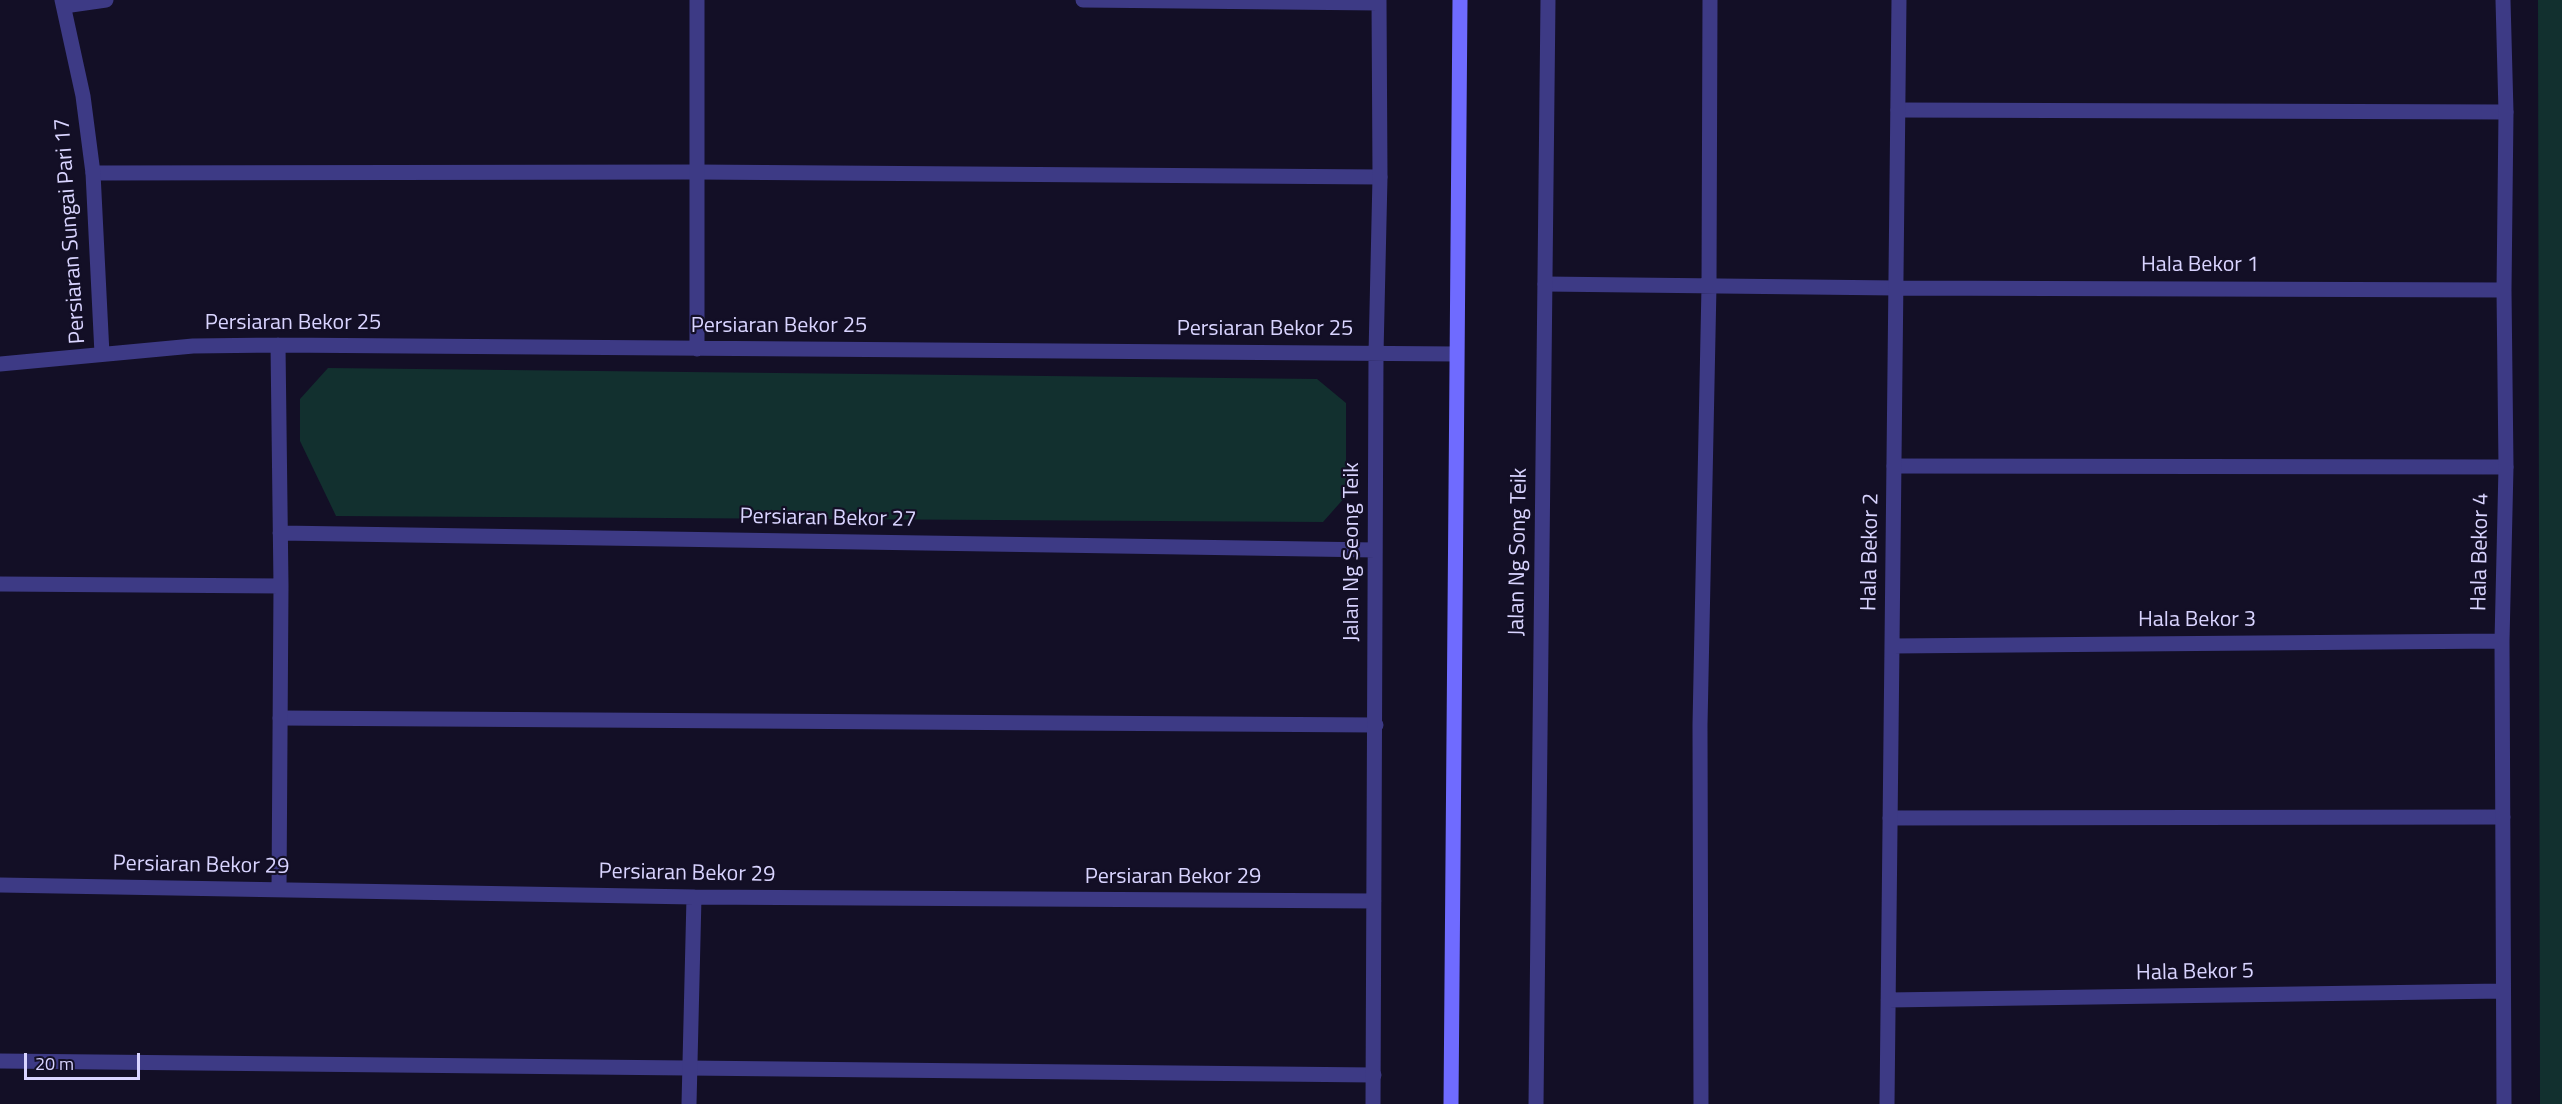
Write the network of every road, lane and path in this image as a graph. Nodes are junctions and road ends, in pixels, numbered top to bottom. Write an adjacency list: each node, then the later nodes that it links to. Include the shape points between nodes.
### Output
1 (106, 0): 10 (street)
2 (697, 0): 13 (street)
3 (1083, 0): 9 (street)
4 (1460, 0): 24 (main road)
5 (1548, 0): 16 (street, Jalan Ng Song Teik)
6 (1710, 0): 17 (street)
7 (1899, 0): 11 (street, Hala Bekor 2)
8 (2503, 0): 12 (street, Hala Bekor 4)
9 (1379, 1): 15 (street, Jalan Ng Seong Teik)
10 (63, 3): 14 (street, Persiaran Sungai Pari 17, via 83,96)
11 (1898, 110): 12 (street); 18 (street, Hala Bekor 2)
12 (2505, 112): 19 (street, Hala Bekor 4)
13 (696, 172): 14 (street); 15 (street); 21 (street)
14 (93, 173): 22 (street, Persiaran Sungai Pari 17)
15 (1380, 177): 23 (street, Jalan Ng Seong Teik)
16 (1545, 284): 17 (street, Hala Bekor 1); 50 (street, Jalan Ng Song Teik)
17 (1708, 286): 18 (street, Hala Bekor 1); 51 (street, via 1700,725)
18 (1896, 288): 19 (street, Hala Bekor 1); 26 (street, Hala Bekor 2)
19 (2504, 290): 27 (street, Hala Bekor 4)
20 (278, 345): 21 (street, Persiaran Bekor 25); 22 (street, Persiaran Bekor 25, via 193,346); 28 (street)
21 (697, 349): 23 (street, Persiaran Bekor 25)
22 (102, 354): 25 (street, Persiaran Bekor 25)
23 (1376, 354): 24 (street, Persiaran Bekor 25); 29 (street, Jalan Ng Seong Teik)
24 (1456, 354): 49 (main road)
25 (0, 364)
26 (1894, 466): 27 (street); 33 (street, Hala Bekor 2)
27 (2505, 467): 32 (street, Hala Bekor 4)
28 (280, 534): 29 (street, Persiaran Bekor 27); 31 (street)
29 (1375, 550): 35 (street, Jalan Ng Seong Teik)
30 (0, 584): 31 (street)
31 (281, 586): 34 (street)
32 (2502, 641): 33 (street, Hala Bekor 3); 36 (street, Hala Bekor 4)
33 (1892, 646): 37 (street, Hala Bekor 2)
34 (280, 718): 35 (street); 39 (street)
35 (1376, 725): 41 (street, Jalan Ng Seong Teik)
36 (2503, 817): 37 (street); 42 (street, Hala Bekor 4)
37 (1890, 818): 43 (street, Hala Bekor 2)
38 (0, 885): 39 (street, Persiaran Bekor 29)
39 (279, 889): 40 (street, Persiaran Bekor 29)
40 (694, 897): 41 (street, Persiaran Bekor 29); 45 (street)
41 (1374, 901): 46 (street, Jalan Ng Seong Teik)
42 (2502, 991): 43 (street, Hala Bekor 5); 53 (street, Hala Bekor 4)
43 (1888, 1000): 52 (street, Hala Bekor 2)
44 (0, 1061): 45 (street)
45 (689, 1068): 46 (street); 47 (street)
46 (1374, 1075): 48 (street, Jalan Ng Seong Teik)
47 (689, 1104)
48 (1373, 1104)
49 (1451, 1104)
50 (1536, 1104)
51 (1701, 1104)
52 (1887, 1104)
53 (2504, 1104)

